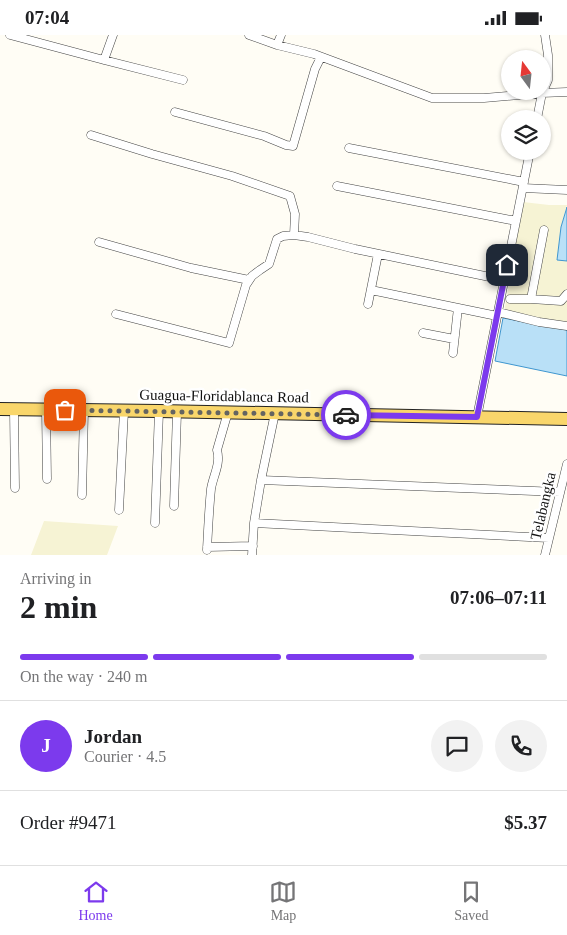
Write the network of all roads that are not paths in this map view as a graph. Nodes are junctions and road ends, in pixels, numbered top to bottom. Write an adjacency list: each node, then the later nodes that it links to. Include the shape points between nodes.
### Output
1 (10, 35): 9 (street)
2 (113, 35): 9 (street)
3 (249, 35): 6 (street)
4 (281, 35): 6 (street)
5 (545, 35): 7 (street)
6 (277, 45): 8 (street)
7 (547, 50)
8 (321, 57): 13 (street, via 432,98); 14 (street, via 293,146)
9 (104, 60): 10 (street)
10 (182, 79)
11 (567, 92): 12 (street)
12 (551, 93)
13 (501, 97)
14 (175, 113)
15 (91, 135): 23 (street, via 290,196 295,214)
16 (349, 148): 18 (street)
17 (528, 160): 18 (street)
18 (524, 185): 20 (street); 21 (street)
19 (337, 186): 21 (street)
20 (567, 190)
21 (516, 221): 27 (street)
22 (544, 230): 31 (street)
23 (294, 235): 25 (street); 26 (street, via 277,239 269,264)
24 (99, 242): 26 (street, via 191,269)
25 (378, 254): 27 (street); 28 (street)
26 (249, 280): 35 (street, via 228,343)
27 (504, 280): 30 (street)
28 (371, 290): 32 (street); 34 (street)
29 (567, 294): 33 (street)
30 (506, 298): 31 (street); 36 (street)
31 (531, 299): 33 (street)
32 (368, 304)
33 (564, 304)
34 (458, 308): 36 (street); 39 (street)
35 (116, 314)
36 (498, 314): 37 (street); 50 (street)
37 (567, 326)
38 (423, 333): 39 (street)
39 (454, 339): 40 (street)
40 (453, 353)
41 (0, 409): 42 (main road, Guagua-Floridablanca Road)
42 (14, 410): 43 (main road, Guagua-Floridablanca Road); 55 (street)
43 (46, 410): 44 (main road, Guagua-Floridablanca Road); 53 (street)
44 (84, 410): 45 (main road, Guagua-Floridablanca Road); 57 (street)
45 (124, 411): 46 (main road, Guagua-Floridablanca Road); 59 (street)
46 (159, 411): 47 (main road, Guagua-Floridablanca Road); 60 (street)
47 (177, 412): 48 (main road, Guagua-Floridablanca Road); 58 (street)
48 (228, 412): 49 (main road, Guagua-Floridablanca Road); 63 (street, via 211,487 207,548)
49 (276, 413): 50 (main road, Guagua-Floridablanca Road); 54 (street)
50 (477, 417): 51 (main road, Guagua-Floridablanca Road)
51 (567, 419)
52 (567, 464): 56 (street, Telabangka)
53 (47, 479)
54 (261, 480): 56 (street); 61 (street)
55 (15, 488)
56 (560, 492): 62 (street, Telabangka)
57 (82, 495)
58 (174, 507)
59 (120, 510)
60 (155, 523)
61 (254, 523): 62 (street); 63 (street)
62 (549, 538): 64 (street, Telabangka)
63 (252, 551)
64 (545, 555)

